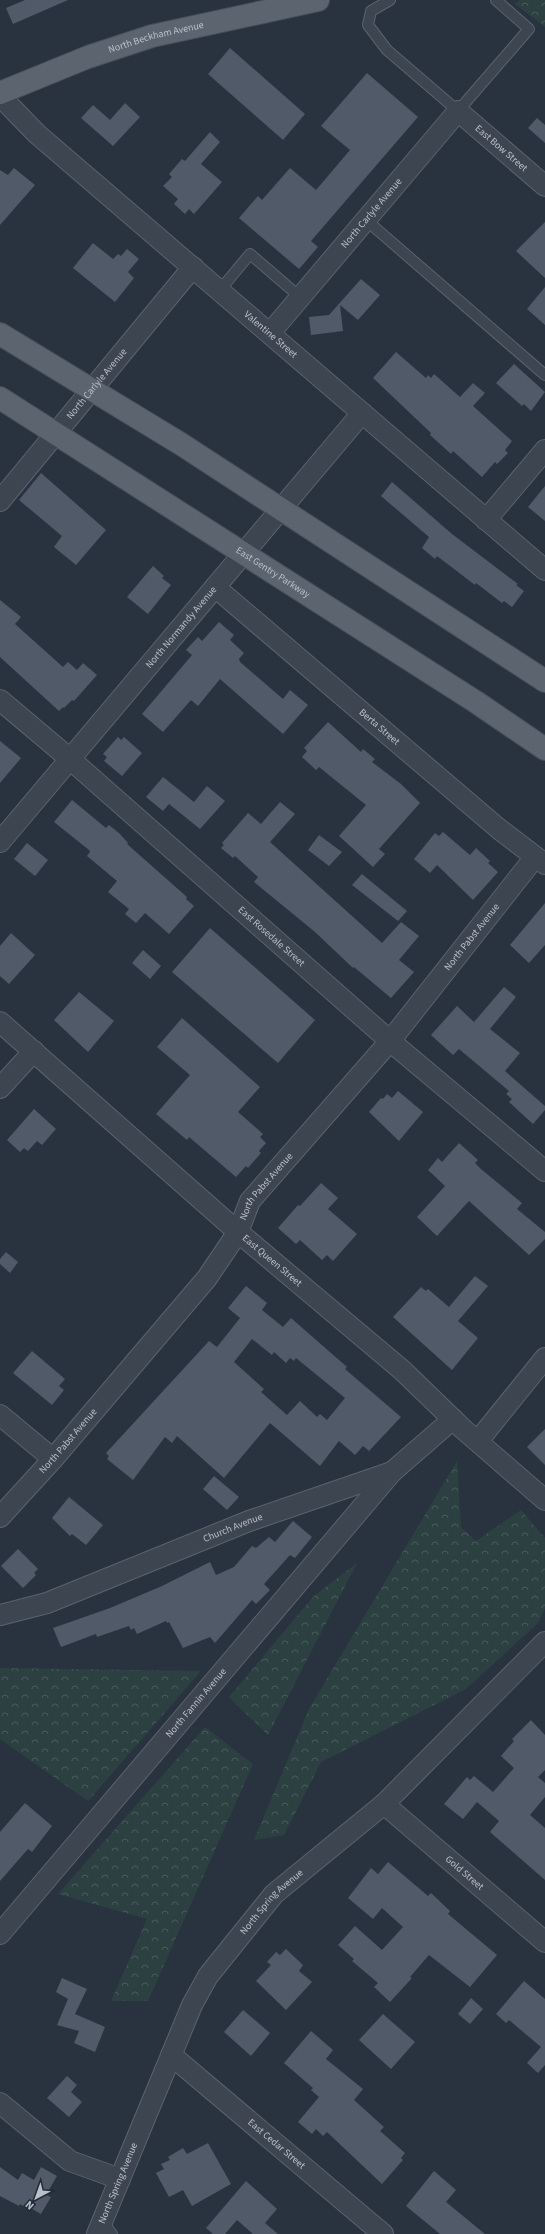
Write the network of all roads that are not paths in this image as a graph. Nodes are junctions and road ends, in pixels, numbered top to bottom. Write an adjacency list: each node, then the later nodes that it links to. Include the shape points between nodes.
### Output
1 (318, 0): 4 (main road, North Beckham Avenue, via 181,29 120,46)
2 (390, 0): 5 (lane, via 371,11 368,25 387,50)
3 (496, 0): 5 (lane, via 529,29)
4 (0, 94): 8 (street, Valentine Street, via 37,134)
5 (458, 111): 6 (street, East Bow Street); 7 (street, North Carlyle Avenue)
6 (545, 186)
7 (366, 220): 10 (street, North Carlyle Avenue); 13 (lane)
8 (193, 267): 9 (street, Valentine Street); 14 (street, North Carlyle Avenue)
9 (220, 290): 10 (lane, via 250,254); 11 (street, Valentine Street)
10 (300, 297): 11 (street, North Carlyle Avenue)
11 (270, 333): 16 (street, Valentine Street)
12 (0, 334): 14 (main road)
13 (545, 375)
14 (92, 390): 17 (street, North Carlyle Avenue); 20 (main road)
15 (0, 398): 17 (main road, East Gentry Parkway)
16 (362, 413): 20 (street, North Normandy Avenue); 21 (street, Valentine Street)
17 (56, 433): 19 (street, North Carlyle Avenue); 22 (main road, East Gentry Parkway)
18 (545, 450): 21 (street)
19 (0, 501)
20 (280, 509): 22 (street, North Normandy Avenue); 25 (main road)
21 (486, 520): 23 (street, Valentine Street)
22 (243, 554): 24 (street, North Normandy Avenue); 27 (main road, East Gentry Parkway, via 476,702)
23 (545, 570)
24 (215, 587): 28 (street, North Normandy Avenue); 30 (street, Berta Street)
25 (545, 681)
26 (0, 700): 28 (street, East Rosedale Street)
27 (545, 750)
28 (70, 759): 29 (street, North Normandy Avenue); 32 (street, East Rosedale Street)
29 (0, 842)
30 (540, 861): 32 (street, North Pabst Avenue)
31 (0, 1022): 33 (street, East Queen Street)
32 (390, 1041): 35 (street, East Rosedale Street); 36 (street, North Pabst Avenue, via 250,1201)
33 (34, 1051): 34 (street); 36 (street, East Queen Street)
34 (0, 1088)
35 (545, 1172)
36 (238, 1232): 39 (street, East Queen Street, via 402,1370); 41 (street, North Pabst Avenue, via 207,1278)
37 (545, 1358): 40 (street)
38 (0, 1415): 41 (street)
39 (453, 1419): 40 (street, East Queen Street); 42 (street, Church Avenue)
40 (478, 1441): 43 (street, East Queen Street)
41 (53, 1459): 44 (street, North Pabst Avenue)
42 (392, 1472): 45 (street, Church Avenue, via 249,1521 47,1603); 48 (street, North Fannin Avenue)
43 (545, 1500)
44 (0, 1517)
45 (0, 1615)
46 (545, 1642): 47 (street, North Spring Avenue)
47 (384, 1804): 49 (street, Gold Street); 50 (street, North Spring Avenue, via 274,1894 208,1976 192,2004)
48 (0, 1934)
49 (545, 1942)
50 (171, 2055): 52 (street, North Spring Avenue); 54 (street, East Cedar Street)
51 (0, 2103): 52 (street, via 70,2161)
52 (120, 2179): 53 (street, North Spring Avenue)
53 (104, 2230)
54 (382, 2234)

